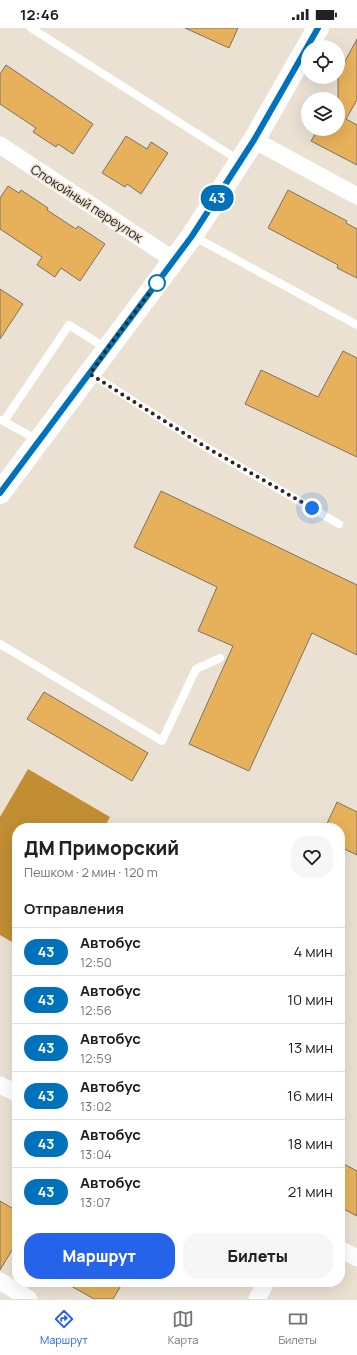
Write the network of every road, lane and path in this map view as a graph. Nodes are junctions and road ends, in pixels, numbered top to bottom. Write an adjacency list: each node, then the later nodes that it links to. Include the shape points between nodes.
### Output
1 (32, 28): 5 (lane)
2 (318, 28): 3 (main road)
3 (254, 140): 5 (main road); 6 (street)
4 (0, 145): 8 (street, Спокойный переулок)
5 (241, 161): 7 (main road)
6 (357, 196)
7 (192, 236): 8 (main road); 9 (lane)
8 (174, 260): 10 (main road)
9 (357, 325)
10 (107, 349): 11 (main road); 12 (lane, via 69,325)
11 (90, 374): 13 (main road); 15 (lane, via 204,446)
12 (2, 420): 13 (lane)
13 (39, 440): 14 (main road)
14 (0, 493)
15 (339, 524)
16 (0, 644): 17 (lane, via 162,741 196,669)
17 (220, 658)
18 (0, 1085): 19 (street)
19 (12, 1091)
20 (345, 1252): 21 (street)
21 (357, 1258)
22 (0, 1281): 24 (street)
23 (263, 1287): 25 (street)
24 (29, 1299)
25 (257, 1299)

